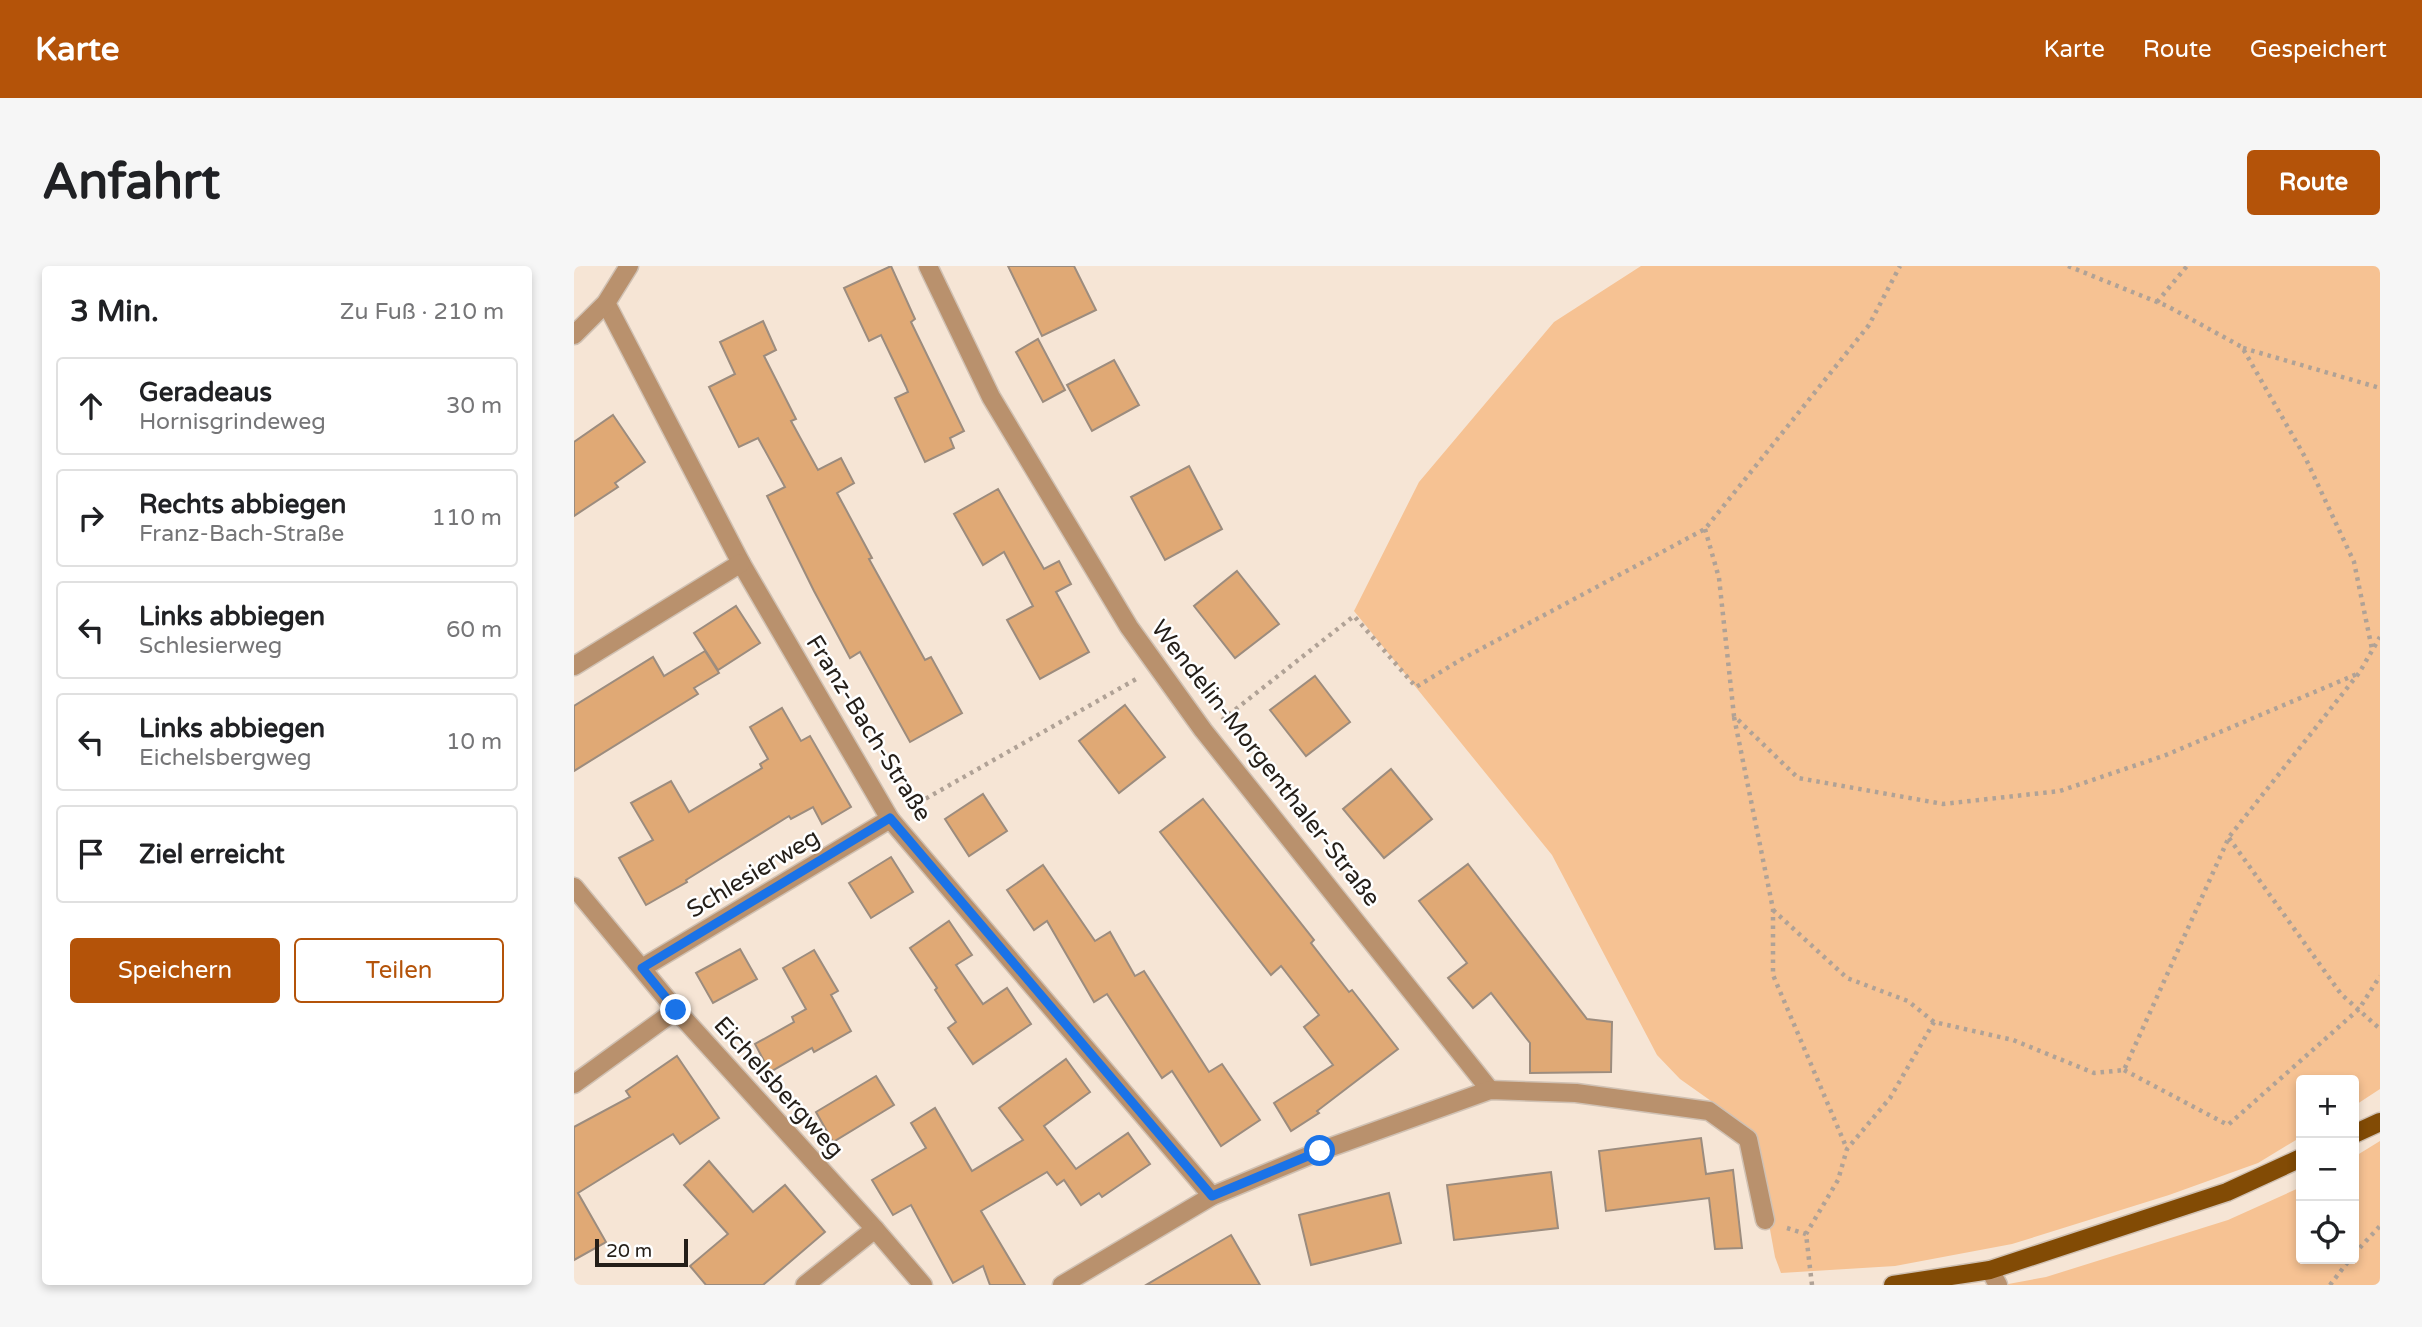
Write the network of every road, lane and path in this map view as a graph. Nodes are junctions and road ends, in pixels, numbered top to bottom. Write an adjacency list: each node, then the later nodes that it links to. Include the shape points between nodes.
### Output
1 (629, 266): 7 (street)
2 (928, 266): 16 (street, Wendelin-Morgenthaler-Straße, via 991,397)
3 (1900, 266): 11 (path, via 1869,325)
4 (2068, 266): 6 (path)
5 (2188, 266): 6 (path)
6 (2157, 302): 9 (path)
7 (606, 303): 8 (street); 12 (street, Franz-Bach-Straße)
8 (574, 335)
9 (2242, 347): 10 (path); 14 (path, via 2305,457 2354,562)
10 (2380, 388)
11 (1704, 529): 18 (path, via 1719,578); 19 (path, via 1416,687 1354,616)
12 (741, 563): 15 (street); 20 (street, Franz-Bach-Straße)
13 (2380, 637): 14 (path)
14 (2372, 649): 17 (path)
15 (574, 666)
16 (1156, 666): 19 (street, Wendelin-Morgenthaler-Straße); 20 (path)
17 (2358, 673): 18 (path, via 2166,755 2060,791 1943,804 1798,778); 21 (path)
18 (1734, 716): 23 (path)
19 (1206, 733): 32 (street, Wendelin-Morgenthaler-Straße)
20 (890, 818): 24 (street, Schlesierweg); 37 (street, Franz-Bach-Straße)
21 (2229, 838): 26 (path, via 2341,994); 30 (path)
22 (574, 887): 24 (street, Eichelsbergweg)
23 (1773, 909): 28 (path, via 1847,978 1908,1001); 35 (path, via 1773,975)
24 (642, 968): 27 (street, Eichelsbergweg)
25 (2380, 976): 26 (path)
26 (2359, 1009): 29 (path); 30 (path, via 2228,1125)
27 (676, 1010): 31 (street); 40 (street, Eichelsbergweg)
28 (1934, 1022): 30 (path, via 2013,1040 2094,1073); 35 (path, via 1890,1098)
29 (2380, 1029)
30 (2124, 1070)
31 (574, 1084)
32 (1490, 1090): 37 (street, via 1320,1151); 38 (street, via 1576,1093 1709,1111 1748,1139)
33 (2380, 1122): 34 (main road)
34 (2359, 1132)
35 (1847, 1149): 47 (path, via 1838,1180 1806,1234)
36 (2296, 1160): 43 (main road, via 2227,1192)
37 (1212, 1196): 46 (street)
38 (1765, 1220)
39 (2380, 1226): 41 (path)
40 (875, 1229): 44 (street); 45 (street, Eichelsbergweg)
41 (2359, 1249)
42 (2346, 1264): 49 (path)
43 (1994, 1277): 48 (main road)
44 (805, 1285)
45 (923, 1285)
46 (1062, 1285)
47 (1812, 1285)
48 (1893, 1285)
49 (2330, 1285)

